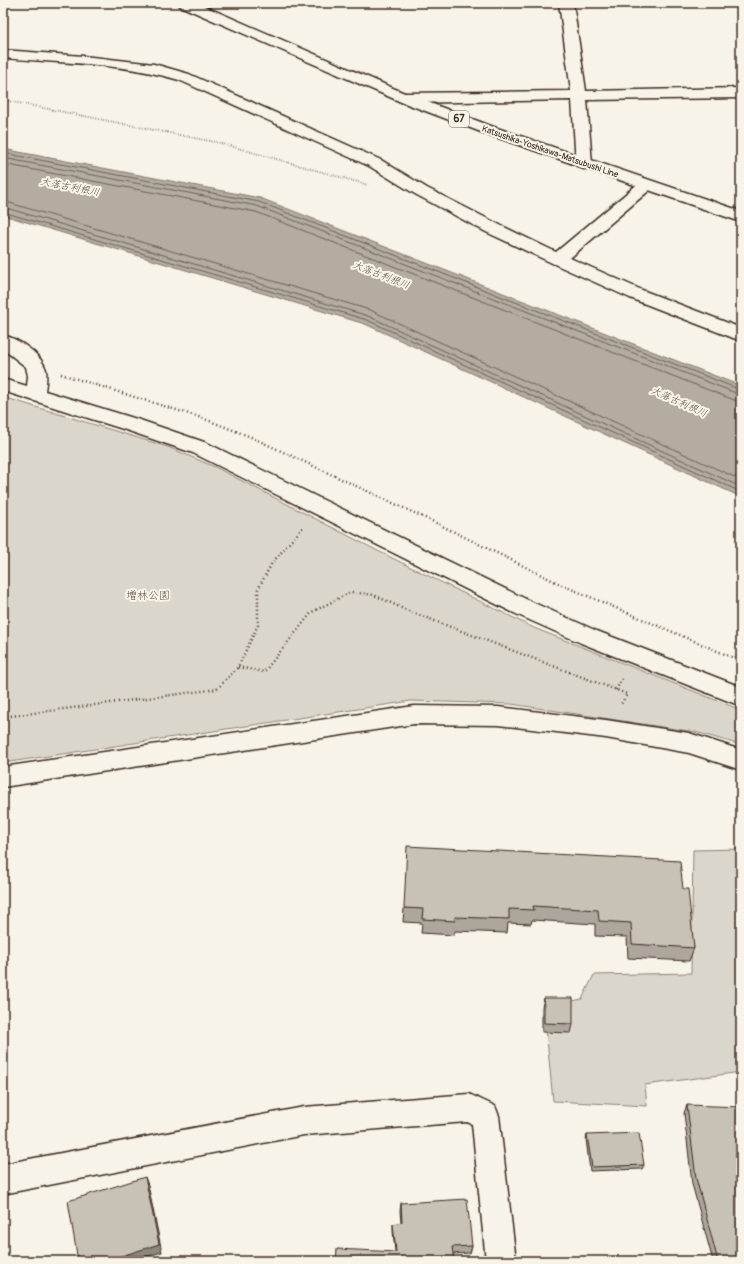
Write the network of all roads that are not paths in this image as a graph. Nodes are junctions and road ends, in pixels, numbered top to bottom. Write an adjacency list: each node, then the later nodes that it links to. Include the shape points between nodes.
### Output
1 (185, 3): 6 (street, Katsushika-Yoshikawa-Matsubushi Line / 67)
2 (566, 3): 5 (street)
3 (3, 54): 10 (street, via 154,68 184,77 375,163 422,191)
4 (741, 93): 5 (street)
5 (579, 96): 6 (street); 7 (street)
6 (404, 98): 7 (street, Katsushika-Yoshikawa-Matsubushi Line / 67)
7 (584, 164): 8 (street, Katsushika-Yoshikawa-Matsubushi Line / 67)
8 (646, 185): 9 (street, Katsushika-Yoshikawa-Matsubushi Line / 67); 10 (street)
9 (741, 217)
10 (558, 259): 11 (street, via 636,294)
11 (741, 335)
12 (3, 342): 14 (street, via 11,345 35,366)
13 (3, 385): 14 (street)
14 (35, 394): 15 (street, via 200,448 524,608)
15 (741, 697)
16 (741, 760): 17 (street, via 689,743 606,729 498,716 414,715)
17 (3, 778)
18 (3, 1179): 19 (street, via 304,1121 469,1108 485,1116)
19 (501, 1261)

